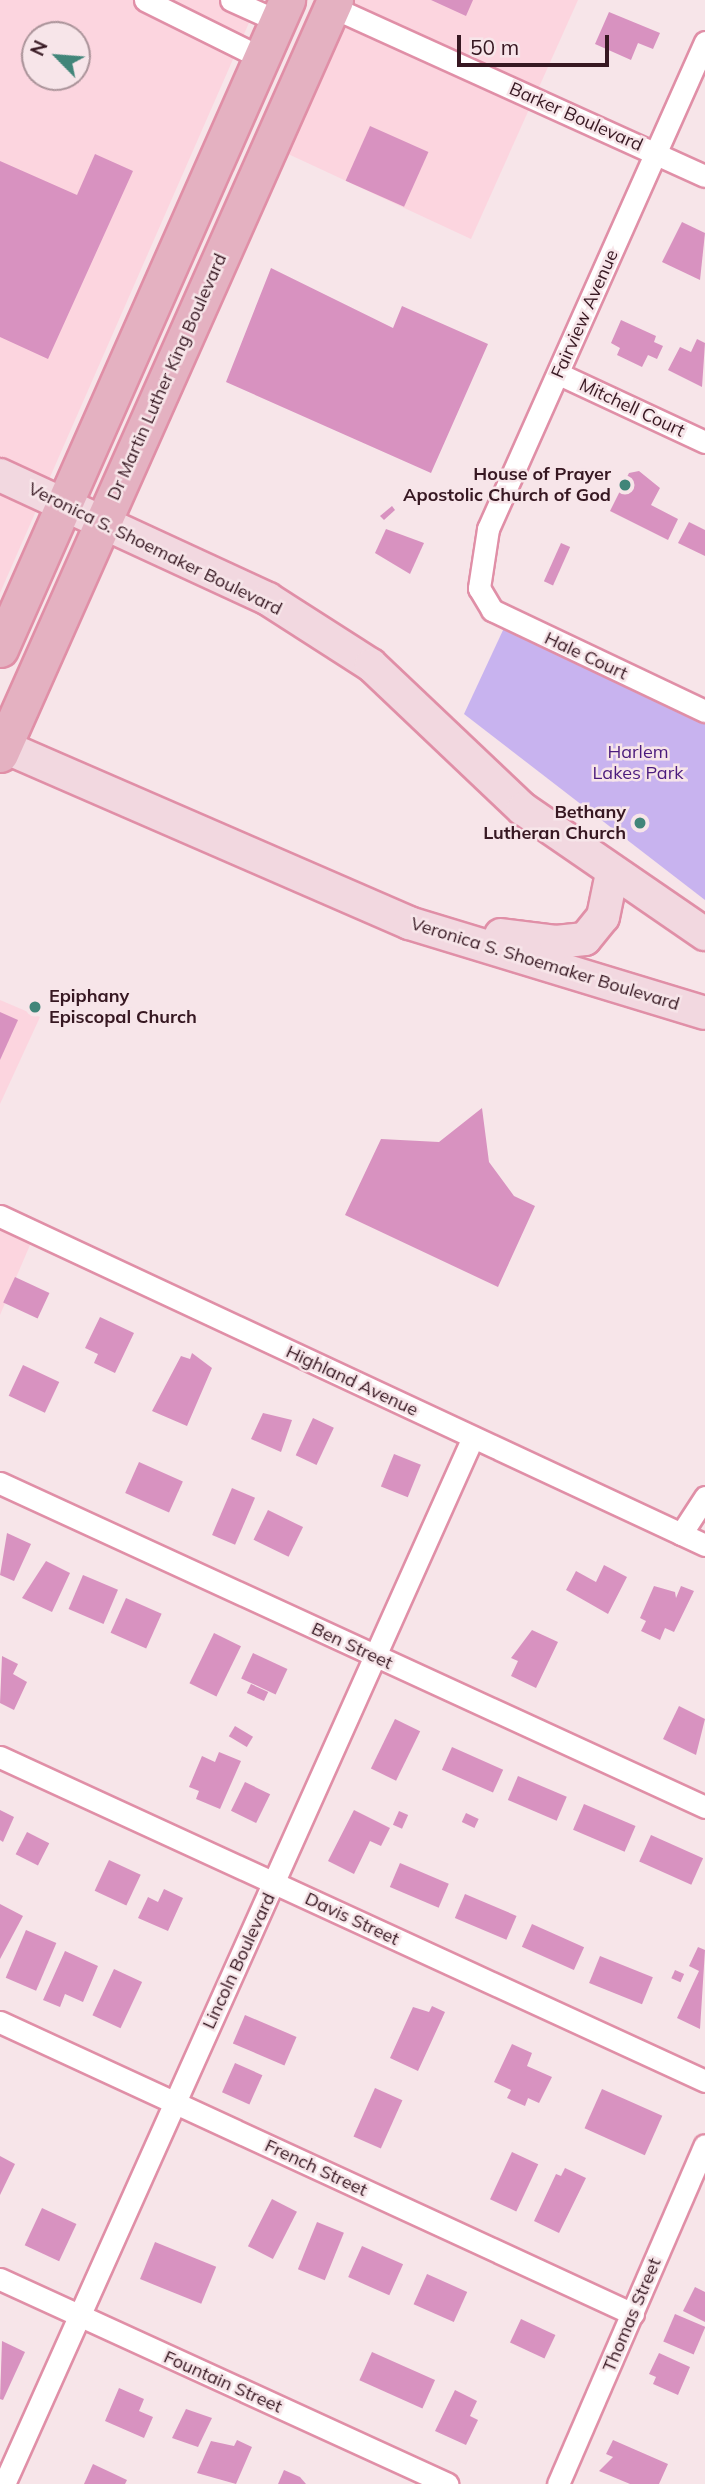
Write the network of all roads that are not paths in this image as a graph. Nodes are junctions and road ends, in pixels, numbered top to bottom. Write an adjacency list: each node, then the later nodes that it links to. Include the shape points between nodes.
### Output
1 (145, 0): 6 (street)
2 (231, 0): 4 (street)
3 (333, 3): 4 (main road, via 306,23); 7 (main road, Dr Martin Luther King Boulevard); 8 (street, Barker Boulevard)
4 (283, 10): 6 (main road)
5 (705, 42): 8 (street, Fairview Avenue)
6 (262, 58): 7 (main road); 13 (main road)
7 (280, 123): 14 (main road, Dr Martin Luther King Boulevard)
8 (655, 153): 9 (street, Barker Boulevard); 10 (street, Fairview Avenue)
9 (705, 176)
10 (559, 374): 11 (street, Mitchell Court); 15 (street, Fairview Avenue, via 488,529)
11 (705, 442)
12 (0, 475): 13 (street, Veronica S. Shoemaker Boulevard)
13 (65, 503): 14 (street, Veronica S. Shoemaker Boulevard); 16 (main road)
14 (103, 521): 18 (main road, Dr Martin Luther King Boulevard); 19 (street, Veronica S. Shoemaker Boulevard, via 268,599 371,665 523,808)
15 (479, 588): 17 (street, Hale Court, via 492,610)
16 (0, 649)
17 (705, 711)
18 (1, 748): 20 (street, Veronica S. Shoemaker Boulevard)
19 (612, 873): 20 (street, via 603,916 585,939 556,942); 21 (street, Veronica S. Shoemaker Boulevard)
20 (409, 923): 22 (street, Veronica S. Shoemaker Boulevard)
21 (705, 934)
22 (705, 1013)
23 (0, 1216): 24 (street, Highland Avenue)
24 (473, 1437): 27 (street, Highland Avenue); 29 (street, Lincoln Boulevard)
25 (0, 1483): 29 (street, Ben Street)
26 (705, 1497): 27 (street)
27 (681, 1534): 28 (street, Highland Avenue)
28 (705, 1545)
29 (377, 1657): 31 (street, Ben Street); 32 (street, Lincoln Boulevard)
30 (0, 1757): 32 (street, Davis Street)
31 (705, 1807)
32 (275, 1884): 34 (street, Davis Street); 35 (street, Lincoln Boulevard)
33 (0, 2022): 35 (street, French Street)
34 (705, 2081)
35 (174, 2103): 38 (street, French Street); 39 (street, Lincoln Boulevard)
36 (705, 2146): 38 (street, Thomas Street)
37 (0, 2279): 39 (street, Fountain Street)
38 (634, 2314): 42 (street, Thomas Street)
39 (79, 2316): 40 (street, Lincoln Boulevard); 41 (street, Fountain Street)
40 (4, 2484)
41 (447, 2484)
42 (558, 2484)

